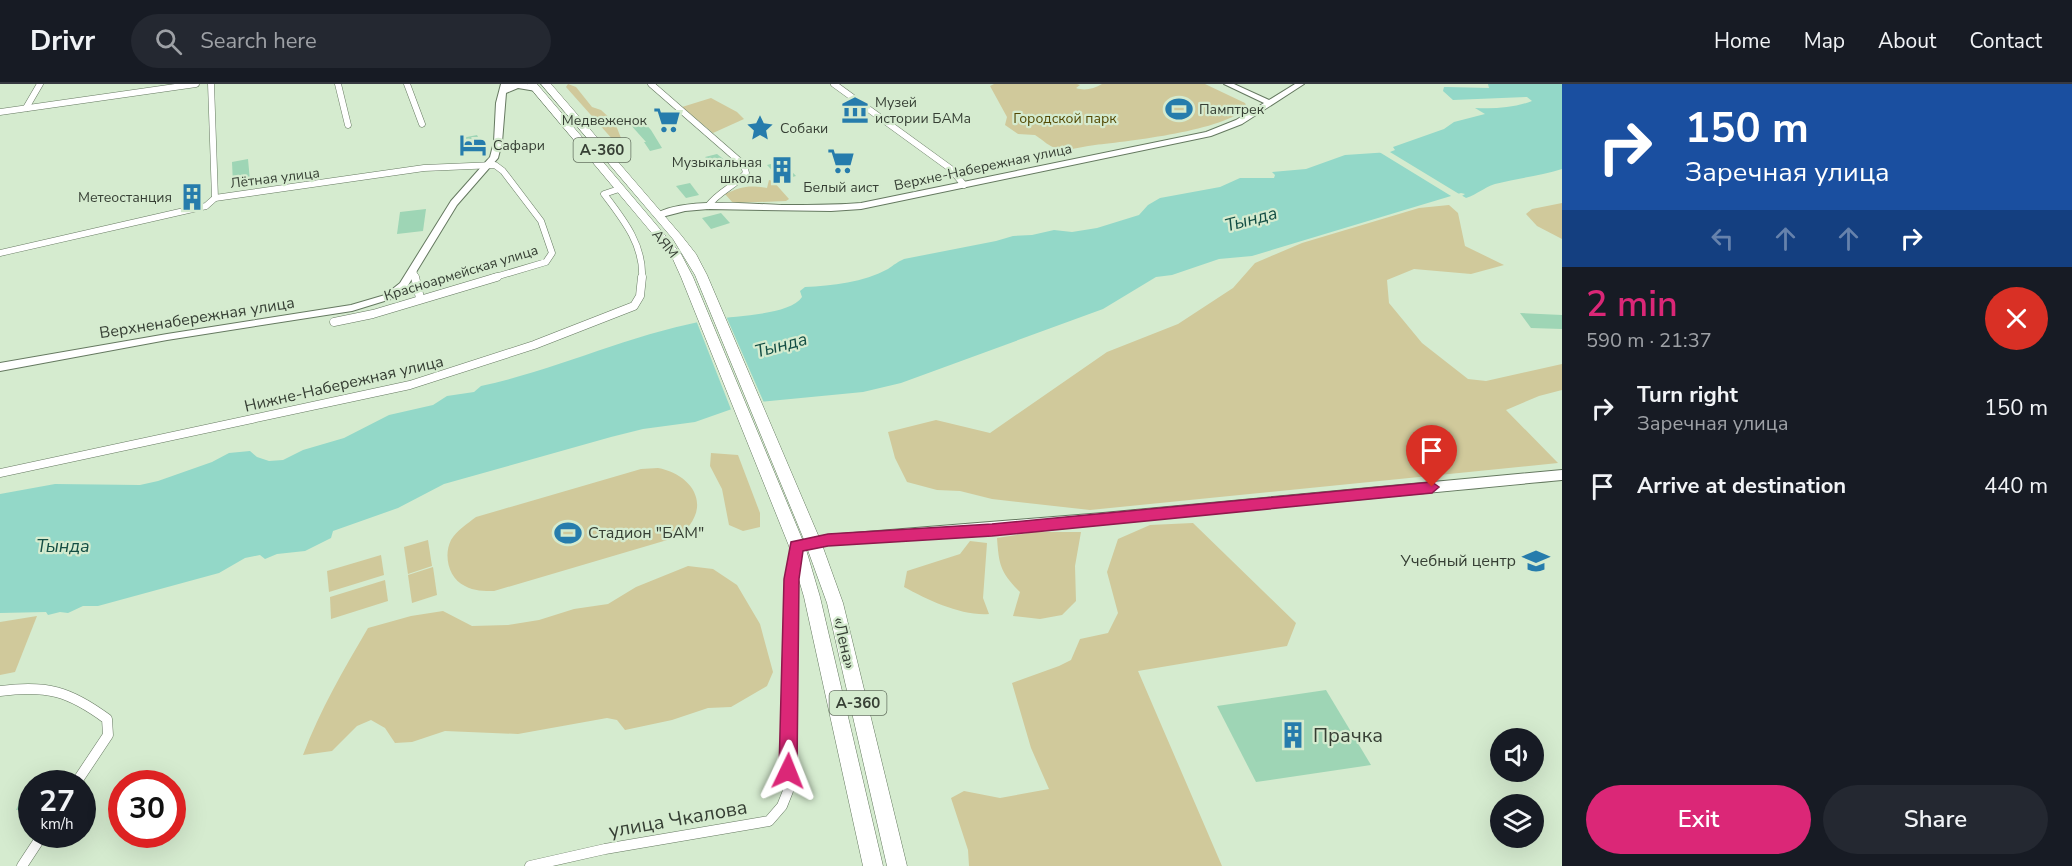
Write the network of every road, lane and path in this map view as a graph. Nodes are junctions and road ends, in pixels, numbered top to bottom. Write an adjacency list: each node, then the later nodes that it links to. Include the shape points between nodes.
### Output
1 (40, 84): 16 (street)
2 (196, 84): 16 (street)
3 (211, 84): 23 (street)
4 (338, 84): 19 (street)
5 (407, 84): 18 (street)
6 (505, 84): 14 (street, Красноармейская улица)
7 (651, 84): 24 (street, via 744,165 746,173 742,179)
8 (834, 84): 21 (street, via 951,169)
9 (1228, 84): 13 (street)
10 (1242, 84): 13 (street)
11 (1300, 84): 15 (street, Верхне-Набережная улица)
12 (538, 86): 14 (street, via 516,84); 22 (highway, АЯМ / А-360); 25 (highway, АЯМ / А-360)
13 (1253, 92): 15 (street)
14 (501, 93): 20 (street, Красноармейская улица, via 497,149)
15 (1271, 100): 21 (street, Верхне-Набережная улица, via 1239,122 1208,134)
16 (26, 108): 17 (street)
17 (0, 112)
18 (422, 124)
19 (348, 125)
20 (489, 164): 23 (street, Лётная улица, via 424,168); 27 (street, Красноармейская улица, via 461,194); 30 (street, Красноармейская улица, via 503,171 541,221 552,256 546,262 515,272)
21 (964, 185): 24 (street, Верхне-Набережная улица, via 846,207)
22 (619, 189): 29 (highway, АЯМ / А-360, via 677,256); 35 (street, Нижне-Набережная улица, via 604,194 631,230 641,258 642,285 639,302 634,306 534,345 410,385)
23 (215, 198): 26 (street, Лётная улица, via 206,206)
24 (708, 206): 25 (street, Верхне-Набережная улица)
25 (658, 215): 29 (highway, АЯМ / А-360, via 690,254)
26 (0, 253)
27 (413, 270): 28 (street, Красноармейская улица); 30 (street)
28 (397, 291): 32 (street, Верхненабережная улица, via 352,308)
29 (701, 294): 33 (highway, АЯМ / А-360); 34 (highway, АЯМ / А-360)
30 (420, 298): 31 (street, Красноармейская улица)
31 (334, 322)
32 (0, 367)
33 (766, 429): 37 (highway, «Лена» / А-360)
34 (750, 433): 37 (highway, «Лена» / А-360)
35 (0, 473)
36 (1562, 475): 37 (street, via 992,530)
37 (805, 544): 42 (street, улица Чкалова, via 791,579 788,791 782,806 769,821 604,849); 43 (highway, «Лена» / А-360, via 812,597); 44 (highway, «Лена» / А-360, via 835,603)
38 (0, 691): 39 (street, via 37,688 69,693 106,719 108,735)
39 (85, 770)
40 (34, 848): 41 (street)
41 (22, 866)
42 (530, 866)
43 (873, 866)
44 (897, 866)

